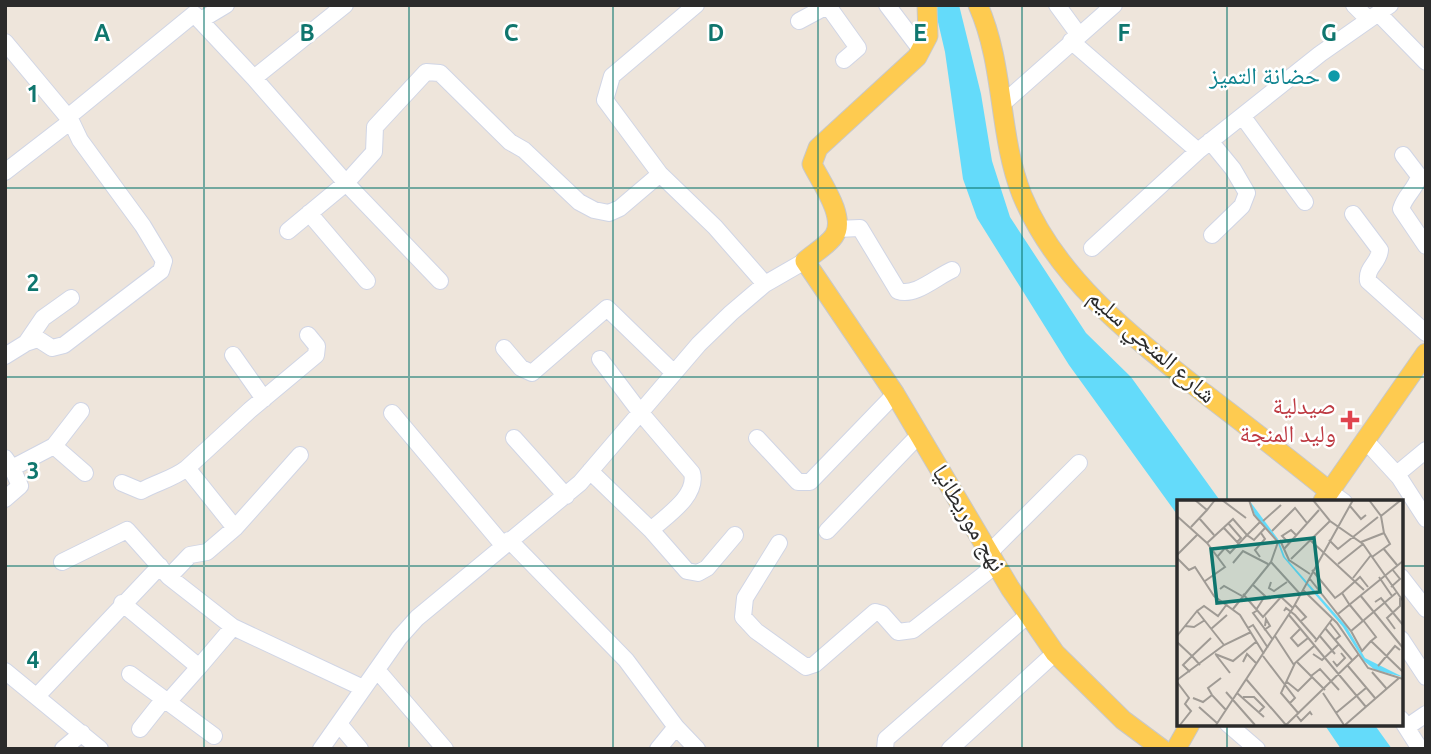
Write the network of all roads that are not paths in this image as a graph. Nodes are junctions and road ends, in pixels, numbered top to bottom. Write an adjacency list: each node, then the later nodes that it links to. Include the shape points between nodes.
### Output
1 (226, 5): 11 (street)
2 (345, 5): 19 (street)
3 (696, 5): 26 (street, via 617,71 606,90 605,100)
4 (887, 5): 16 (street)
5 (927, 5): 16 (main road, via 929,28)
6 (978, 5): 20 (main road, شارع المنجي سليم, via 987,26)
7 (1058, 5): 14 (street)
8 (1114, 5): 14 (street)
9 (1354, 5): 12 (street)
10 (828, 6): 13 (street); 18 (street, via 858,48)
11 (194, 13): 19 (street); 22 (street)
12 (1379, 13): 17 (street); 21 (street)
13 (799, 21)
14 (1075, 38): 20 (street); 23 (street)
15 (5, 42): 22 (street)
16 (921, 50): 31 (main road, via 909,68 813,157 812,164 834,208)
17 (1423, 54)
18 (844, 60)
19 (254, 78): 27 (street)
20 (1001, 104): 71 (main road, شارع المنجي سليم, via 1008,157 1035,223 1060,261 1135,338)
21 (1243, 117): 23 (street); 28 (street)
22 (69, 119): 25 (street); 44 (street, via 164,261 161,271 64,345 52,348 38,340)
23 (1204, 146): 33 (street, via 1240,178 1247,193 1242,206); 35 (street)
24 (1403, 155): 34 (street, via 1419,176 1404,196 1401,209)
25 (5, 172)
26 (660, 174): 27 (street, via 620,208 609,213 594,210 510,142 440,74 426,72 385,112 375,127 373,152); 40 (street)
27 (346, 183): 29 (street); 39 (street)
28 (1305, 202)
29 (309, 213): 32 (street); 38 (street)
30 (1353, 214): 42 (street, via 1380,250 1368,271 1368,281)
31 (837, 229): 36 (main road); 37 (street, via 860,228 898,291 913,292)
32 (288, 231)
33 (1212, 235)
34 (1426, 246)
35 (1092, 248)
36 (805, 261): 40 (street); 51 (main road, نهج موريطانيا)
37 (951, 270)
38 (367, 281)
39 (440, 281)
40 (765, 284): 50 (street)
41 (71, 298): 44 (street, via 43,317)
42 (1426, 333)
43 (308, 335): 52 (street, via 317,346 316,355)
44 (26, 342): 48 (street)
45 (504, 348): 50 (street, via 521,368 532,373 607,308)
46 (1426, 353): 59 (main road)
47 (233, 355): 52 (street)
48 (5, 356)
49 (600, 359): 54 (street)
50 (674, 373): 54 (street)
51 (895, 394): 56 (main road, نهج موريطانيا); 58 (street, via 810,482 798,482)
52 (264, 399): 65 (street)
53 (82, 411): 60 (street)
54 (640, 412): 66 (street); 75 (street, via 688,467 693,479 687,496)
55 (392, 413): 78 (street)
56 (920, 434): 76 (street); 80 (main road, نهج موريطانيا)
57 (514, 438): 70 (street)
58 (757, 438)
59 (1365, 440): 68 (street); 71 (main road)
60 (54, 446): 63 (street); 67 (street)
61 (1426, 450): 68 (street)
62 (300, 455): 74 (street)
63 (9, 463): 72 (street, via 20,486)
64 (1079, 463): 80 (street)
65 (187, 468): 69 (street, via 141,491); 74 (street)
66 (590, 471): 70 (street); 75 (street)
67 (85, 473)
68 (1397, 474): 73 (street)
69 (122, 483)
70 (566, 496): 78 (street)
71 (1332, 498)
72 (5, 499)
73 (1426, 519)
74 (235, 528): 82 (street, via 207,552 190,555)
75 (651, 530): 77 (street, via 687,571 698,573)
76 (827, 531)
77 (736, 535)
78 (506, 542): 91 (street, via 417,618); 103 (street, via 626,660)
79 (779, 543): 80 (street, via 745,598 743,617 806,667 875,612 883,614 898,632 914,629)
80 (993, 559): 86 (main road, نهج موريطانيا)
81 (62, 562): 82 (street, via 127,530)
82 (164, 571): 84 (street); 87 (street)
83 (1404, 587): 85 (street)
84 (122, 603): 90 (street); 96 (street)
85 (1426, 609)
86 (1027, 615): 89 (main road, نهج موريطانيا); 114 (street, via 907,719 886,739)
87 (233, 627): 90 (street); 95 (street)
88 (1403, 642): 94 (street)
89 (1055, 653): 115 (street); 116 (main road, نهج موريطانيا, via 1123,720)
90 (199, 667): 97 (street)
91 (377, 670): 95 (street); 111 (street)
92 (5, 671): 96 (street)
93 (130, 674): 97 (street)
94 (1426, 677)
95 (363, 688): 100 (street)
96 (37, 696): 105 (street)
97 (166, 701): 104 (street); 106 (street)
98 (1426, 715): 99 (street)
99 (1404, 723): 119 (street)
100 (339, 724): 109 (street); 110 (street)
101 (1189, 726): 117 (main road)
102 (1230, 726): 118 (street)
103 (676, 727): 112 (street); 113 (street)
104 (140, 729)
105 (82, 733): 107 (street); 108 (street)
106 (214, 736)
107 (63, 749)
108 (100, 749)
109 (321, 749)
110 (360, 749)
111 (445, 749)
112 (658, 749)
113 (697, 749)
114 (886, 749)
115 (950, 749)
116 (1162, 749)
117 (1176, 749)
118 (1258, 749)
119 (1420, 749)

